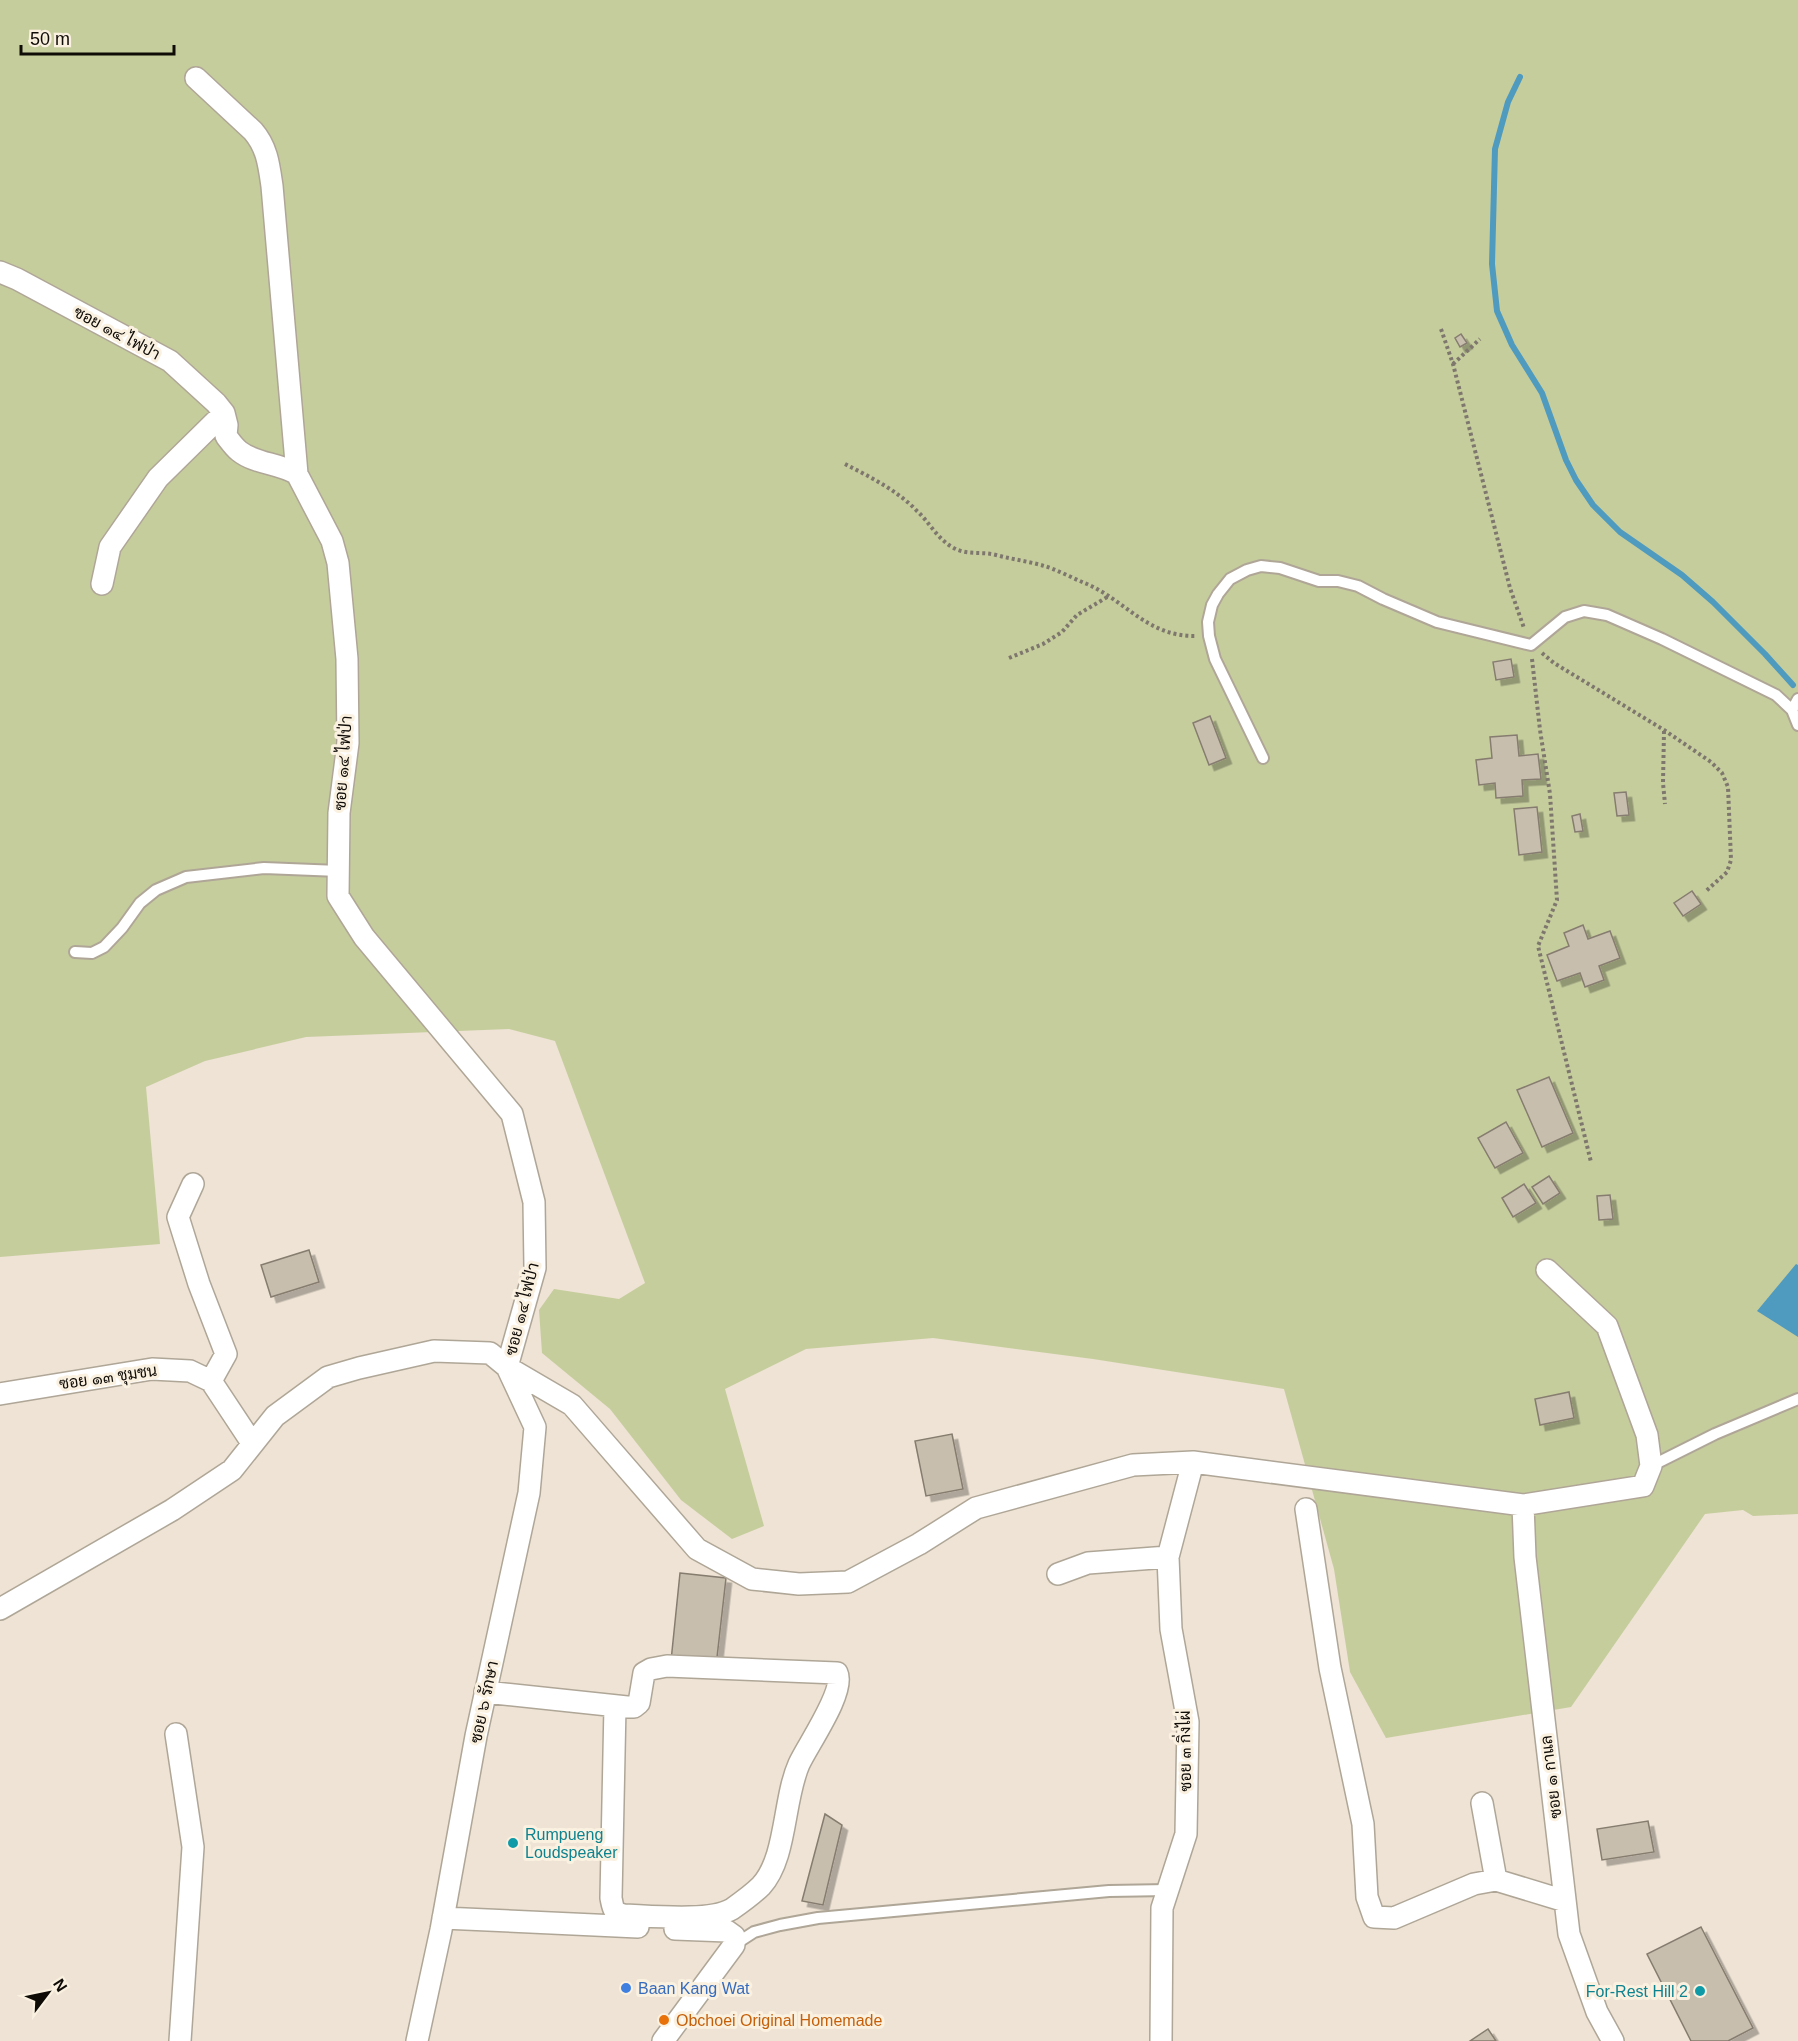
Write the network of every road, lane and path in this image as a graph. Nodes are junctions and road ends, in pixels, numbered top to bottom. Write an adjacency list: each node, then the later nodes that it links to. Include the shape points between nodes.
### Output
1 (196, 78): 8 (street, via 253,131 267,153)
2 (0, 272): 6 (street, ซอย ๑๔ ไฟป่า, via 170,361)
3 (1441, 329): 5 (path)
4 (1480, 339): 5 (path)
5 (1453, 364): 12 (path, via 1510,588)
6 (224, 413): 8 (street, via 226,436 239,451); 9 (street, via 158,478 110,548)
7 (845, 464): 10 (path, via 906,501 952,547 969,554 993,554 1042,565)
8 (297, 474): 20 (street, ซอย ๑๔ ไฟป่า, via 332,541 338,563 347,659 348,743 339,813)
9 (102, 584)
10 (1110, 596): 11 (path, via 1136,617 1162,630); 13 (path, via 1077,615 1062,632 1043,644)
11 (1209, 636): 12 (lane, via 1208,622 1218,594 1230,579 1261,566 1358,586 1437,622); 18 (lane, via 1215,659)
12 (1531, 645): 15 (lane, via 1565,617 1584,611 1607,615 1776,694); 17 (path); 23 (path, via 1550,794 1557,900 1538,945)
13 (1009, 658)
14 (1798, 699): 15 (lane)
15 (1792, 710): 16 (lane)
16 (1798, 724)
17 (1664, 730): 19 (path); 21 (path, via 1711,762 1722,773 1728,788 1731,860 1727,872)
18 (1263, 759)
19 (1665, 804)
20 (339, 871): 22 (lane, via 264,867 186,877 156,890 140,903 104,947 92,953); 26 (street, ซอย ๑๔ ไฟป่า, via 338,896 364,937 512,1114 534,1202 535,1268)
21 (1705, 892)
22 (75, 952)
23 (1591, 1162)
24 (193, 1184): 27 (street, via 178,1217 226,1354)
25 (1547, 1270): 32 (street, via 1607,1326 1647,1435)
26 (507, 1367): 30 (street, via 490,1353 434,1351 328,1377 275,1416); 31 (street, via 572,1405 697,1549 752,1579 799,1584 848,1582 976,1508 1133,1465); 38 (street, ซอย ๖ รักษา, via 534,1427 529,1493)
27 (211, 1381): 28 (street, ซอย ๑๓ ชุมชน, via 190,1371 152,1369); 30 (street)
28 (0, 1394)
29 (1798, 1399): 32 (lane)
30 (252, 1443): 37 (street, via 232,1470 172,1510)
31 (1193, 1462): 33 (street); 35 (street, ซอย ๓ กิ่งไผ่)
32 (1651, 1466): 33 (street, via 1643,1486)
33 (1523, 1505): 44 (street, ซอย ๑ กาแล, via 1525,1557)
34 (1306, 1509): 42 (street, via 1330,1668 1363,1824 1367,1897 1374,1917 1394,1918 1474,1884)
35 (1168, 1557): 36 (street, via 1088,1563); 43 (street, ซอย ๓ กิ่งไผ่, via 1171,1629 1188,1722 1186,1834)
36 (1058, 1574)
37 (0, 1609)
38 (485, 1692): 39 (street); 45 (street, ซอย ๖ รักษา)
39 (615, 1706): 39 (street, via 634,1707 639,1703 644,1673 667,1666 838,1675 834,1698 798,1765 773,1865 762,1885 731,1909 719,1915 671,1917 624,1915 613,1910)
40 (176, 1734): 47 (street, via 194,1848)
41 (1482, 1803): 42 (street)
42 (1496, 1880): 44 (street)
43 (1168, 1890): 46 (lane, via 1109,1891 818,1918 754,1932); 50 (street, ซอย ๓ กิ่งไผ่, via 1162,1908)
44 (1565, 1901): 51 (street, ซอย ๑ กาแล, via 1569,1934 1597,2012)
45 (443, 1918): 46 (street, via 727,1931 734,1936); 48 (street, ซอย ๖ รักษา)
46 (734, 1945): 49 (street)
47 (180, 2041)
48 (417, 2041)
49 (663, 2041)
50 (1161, 2041)
51 (1612, 2041)

